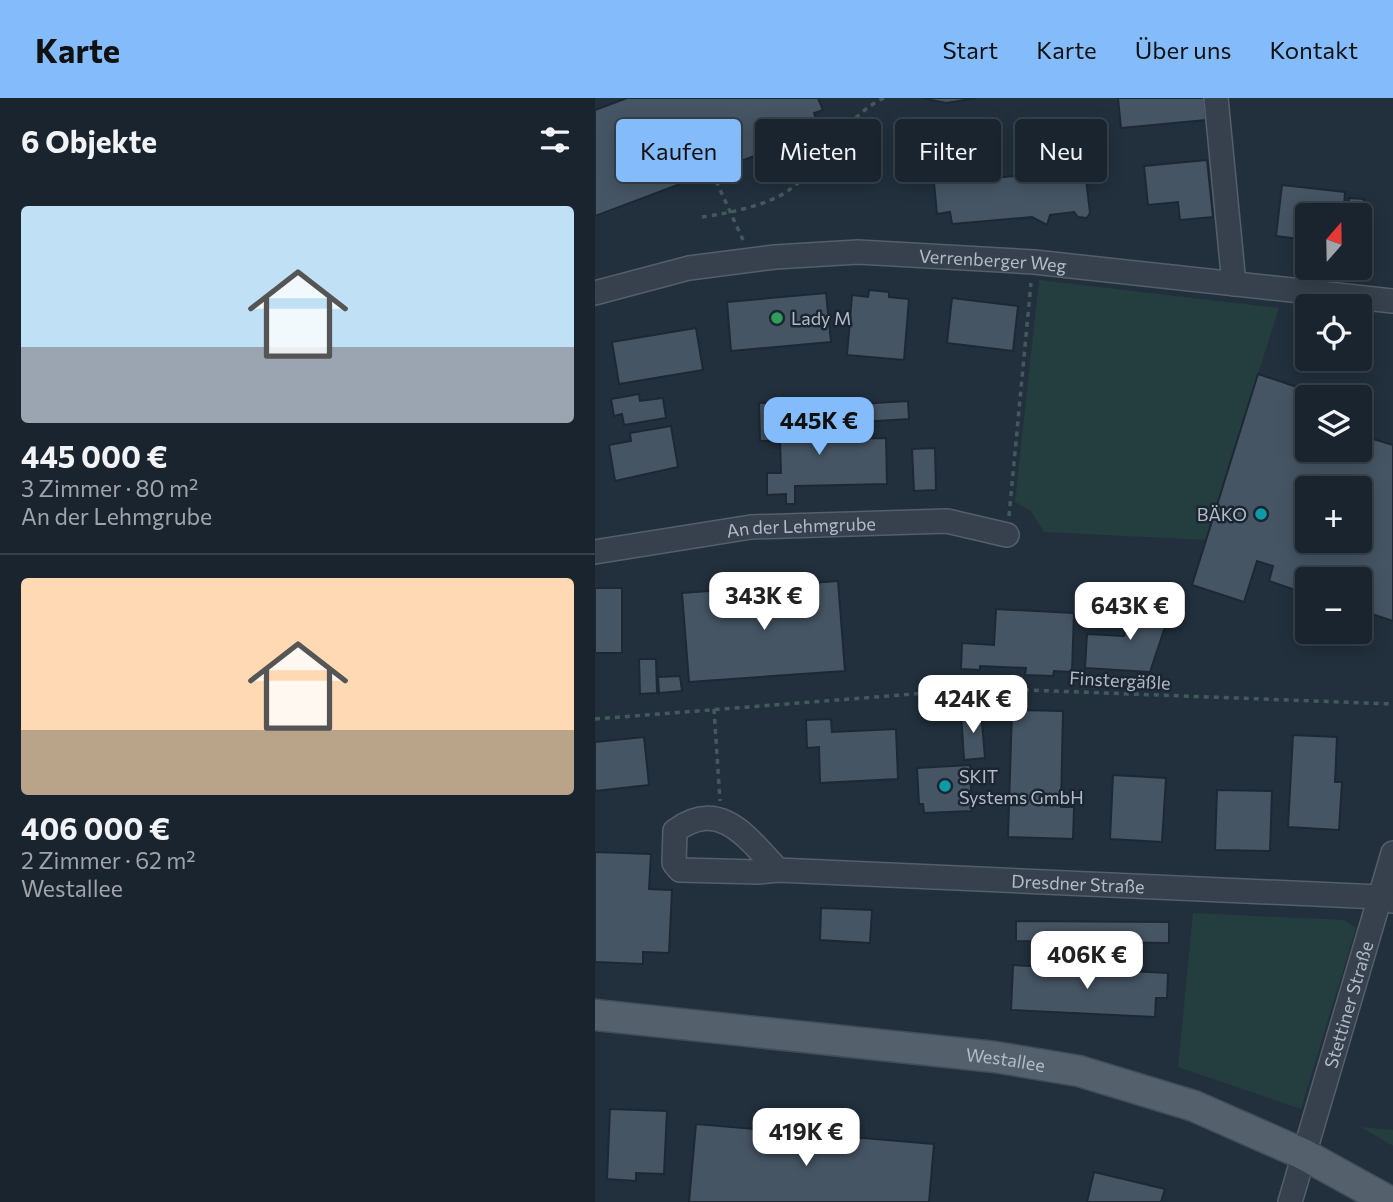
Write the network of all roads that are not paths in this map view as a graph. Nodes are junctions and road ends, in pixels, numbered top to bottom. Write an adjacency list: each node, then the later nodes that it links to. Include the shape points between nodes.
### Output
1 (1216, 98): 2 (street)
2 (1234, 284): 3 (street, Verrenberger Weg, via 1034,262 858,252 689,268); 4 (street, Verrenberger Weg)
3 (595, 293)
4 (1393, 301)
5 (1007, 535): 6 (street, An der Lehmgrube, via 947,521 751,527)
6 (595, 552)
7 (1393, 853): 9 (street, Stettiner Straße)
8 (778, 870): 8 (street, Dresdner Straße, via 734,824 693,821 675,831 674,863 680,870); 9 (street, Dresdner Straße)
9 (1387, 899): 11 (street, Stettiner Straße)
10 (595, 1015): 11 (main road, Westallee, via 995,1057 1079,1071 1194,1106)
11 (1303, 1154): 12 (street, Stettiner Straße); 13 (main road, Westallee)
12 (1290, 1202)
13 (1390, 1202)

